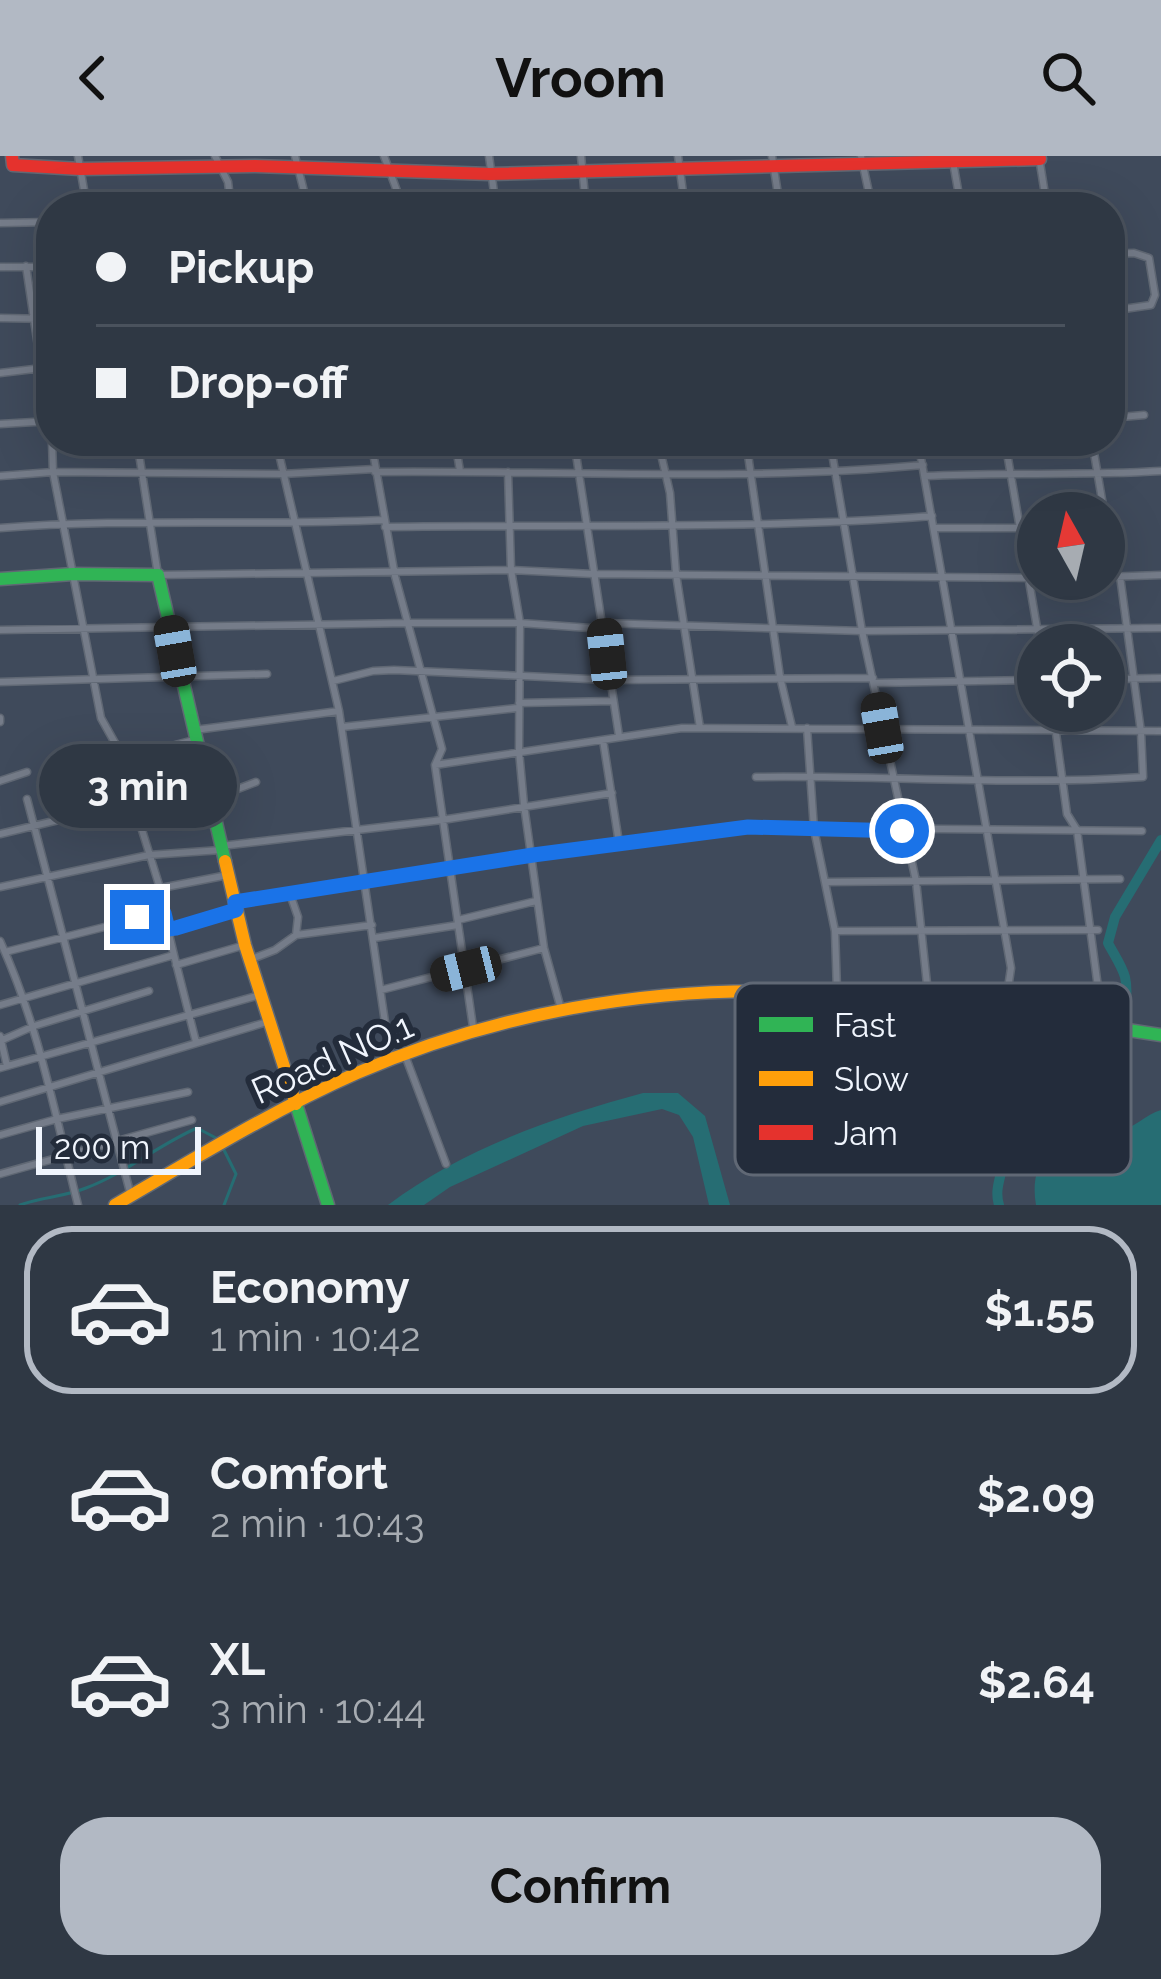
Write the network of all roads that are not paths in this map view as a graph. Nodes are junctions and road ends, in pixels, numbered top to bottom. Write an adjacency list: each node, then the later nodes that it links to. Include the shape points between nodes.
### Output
1 (12, 156): 9 (main road, via 13,165)
2 (489, 156): 13 (street)
3 (1040, 158): 6 (main road); 24 (street)
4 (862, 159): 5 (main road); 6 (main road); 22 (street)
5 (773, 160): 8 (main road); 21 (street)
6 (952, 160): 23 (street)
7 (219, 161): 9 (main road); 10 (main road); 15 (street)
8 (679, 161): 11 (main road); 20 (street)
9 (79, 162): 14 (street)
10 (296, 162): 12 (main road); 16 (street)
11 (582, 162): 13 (main road); 19 (street)
12 (386, 163): 13 (main road); 17 (street)
13 (490, 174): 18 (street)
14 (84, 192)
15 (227, 192)
16 (304, 192)
17 (397, 192)
18 (493, 192)
19 (585, 192)
20 (683, 192)
21 (778, 192)
22 (869, 192)
23 (958, 192)
24 (1045, 192)
25 (36, 222): 26 (street)
26 (0, 223)
27 (1125, 253): 31 (street, via 1149,258 1155,295 1150,305)
28 (26, 266): 29 (street); 30 (street); 33 (street)
29 (36, 266)
30 (0, 267)
31 (1125, 308)
32 (0, 318): 33 (street)
33 (34, 319): 34 (street)
34 (36, 333)
35 (36, 369): 36 (street)
36 (0, 373)
37 (1144, 415): 38 (street)
38 (1125, 417)
39 (36, 422): 40 (street)
40 (0, 424)
41 (52, 456): 58 (street)
42 (139, 456): 64 (street)
43 (279, 456): 63 (street)
44 (373, 456): 54 (street)
45 (458, 456): 55 (street)
46 (577, 456): 59 (street)
47 (661, 456): 60 (street)
48 (748, 456): 65 (street)
49 (832, 456): 62 (street)
50 (921, 456): 53 (street)
51 (1008, 456): 61 (street)
52 (1094, 456): 66 (street)
53 (923, 465): 62 (street); 68 (street)
54 (375, 470): 55 (street); 63 (street); 77 (street)
55 (460, 471): 56 (street)
56 (508, 471): 59 (street); 79 (street)
57 (1161, 471): 66 (street)
58 (53, 472): 64 (street); 67 (street); 75 (street)
59 (581, 472): 60 (street); 78 (street)
60 (664, 472): 65 (street); 73 (street)
61 (1012, 472): 66 (street); 68 (street); 70 (street)
62 (834, 473): 65 (street); 74 (street)
63 (282, 474): 64 (street); 76 (street)
64 (142, 475): 72 (street)
65 (751, 475): 80 (street)
66 (1097, 475): 69 (street)
67 (0, 476)
68 (925, 476): 71 (street)
69 (1100, 492)
70 (1017, 507)
71 (932, 516): 74 (street); 81 (street)
72 (149, 521): 75 (street); 76 (street); 91 (street)
73 (674, 523): 78 (street); 80 (street); 89 (street)
74 (843, 523): 80 (street); 92 (street)
75 (63, 524): 82 (street); 86 (street)
76 (293, 524): 77 (street); 87 (street)
77 (384, 524): 79 (street); 85 (street)
78 (586, 524): 79 (street); 88 (street)
79 (508, 525): 84 (street)
80 (757, 526): 94 (street)
81 (935, 527): 83 (street); 90 (street)
82 (0, 528)
83 (1017, 528)
84 (511, 570): 85 (street); 88 (street); 100 (street)
85 (394, 572): 87 (street); 99 (street)
86 (73, 574): 91 (main road); 97 (main road); 105 (street)
87 (306, 574): 91 (street); 101 (street)
88 (593, 574): 89 (street); 103 (street)
89 (676, 574): 94 (street); 104 (street)
90 (941, 574): 92 (street); 96 (street); 112 (street)
91 (158, 575): 102 (main road)
92 (851, 575): 94 (street); 111 (street)
93 (1161, 575): 95 (street)
94 (766, 576): 108 (street)
95 (1125, 576)
96 (1017, 577)
97 (0, 579)
98 (1122, 600): 106 (street)
99 (407, 622): 100 (street); 101 (street); 113 (street)
100 (520, 623): 103 (street); 115 (street)
101 (319, 624): 102 (street); 126 (street)
102 (170, 626): 105 (street); 116 (main road)
103 (603, 626): 104 (street); 124 (street)
104 (686, 626): 108 (street); 117 (street)
105 (85, 628): 110 (street); 123 (street)
106 (1126, 628): 107 (street); 120 (street)
107 (1161, 628)
108 (775, 629): 111 (street); 118 (street)
109 (1017, 629): 112 (street)
110 (0, 630)
111 (862, 631): 112 (street); 127 (street)
112 (953, 631): 122 (street)
113 (419, 671): 115 (street); 126 (street, via 373,670); 132 (street)
114 (267, 674): 116 (street)
115 (519, 674): 124 (street); 130 (street)
116 (179, 676): 123 (street); 144 (main road)
117 (695, 677): 118 (street); 124 (street); 135 (street)
118 (780, 677): 127 (street); 133 (street)
119 (1125, 678): 120 (street)
120 (1133, 678): 121 (street); 143 (street)
121 (1161, 678)
122 (963, 679): 125 (street); 127 (street); 138 (street)
123 (93, 680): 128 (street); 148 (street)
124 (610, 680): 129 (street)
125 (1017, 680)
126 (333, 681): 131 (street)
127 (874, 681): 137 (street)
128 (0, 682)
129 (613, 701): 130 (street); 145 (street)
130 (519, 705): 132 (street); 147 (street)
131 (339, 712): 134 (street); 144 (street)
132 (430, 716): 134 (street); 149 (street, via 442,749)
133 (791, 727): 135 (street); 136 (street)
134 (342, 728): 167 (street)
135 (700, 728): 145 (street)
136 (807, 728): 137 (street); 152 (street)
137 (882, 728): 138 (street); 154 (street)
138 (970, 730): 139 (street); 156 (street)
139 (1017, 731)
140 (1161, 731): 143 (street)
141 (1054, 732): 158 (street)
142 (1125, 732): 143 (street)
143 (1141, 732): 158 (street, via 1145,776)
144 (193, 735): 148 (street); 159 (main road)
145 (619, 736): 146 (street)
146 (603, 740): 147 (street); 160 (street)
147 (519, 751): 149 (street); 163 (street)
148 (119, 758): 151 (street); 162 (street)
149 (435, 765): 164 (street)
150 (27, 772): 155 (street)
151 (59, 776)
152 (808, 776): 153 (street); 154 (street); 166 (street)
153 (756, 777)
154 (892, 779): 156 (street); 169 (street)
155 (0, 781)
156 (980, 781): 158 (street); 170 (street)
157 (256, 782): 159 (street)
158 (1063, 783): 168 (street)
159 (206, 793): 162 (street); 174 (main road)
160 (612, 793): 163 (street); 173 (street)
161 (27, 799): 165 (street)
162 (133, 805): 165 (street); 175 (street)
163 (524, 805): 164 (street); 176 (street)
164 (442, 820): 167 (street); 177 (street)
165 (31, 828): 172 (street); 179 (street)
166 (814, 829): 169 (street); 173 (street, via 748,827); 183 (street)
167 (357, 830): 174 (street); 185 (street)
168 (1077, 830): 170 (street); 171 (street); 184 (street)
169 (902, 831): 170 (street); 182 (street)
170 (988, 831): 181 (street)
171 (1142, 831)
172 (0, 834)
173 (619, 843): 176 (street)
174 (222, 848): 175 (street); 178 (main road)
175 (149, 855): 179 (street); 187 (street)
176 (533, 855): 177 (street); 189 (street)
177 (450, 869): 185 (street); 192 (street)
178 (228, 875): 187 (street); 190 (main road)
179 (47, 878): 186 (street); 200 (street)
180 (1120, 879): 184 (street)
181 (998, 880): 182 (street); 184 (street); 197 (street)
182 (916, 881): 183 (street); 198 (street)
183 (826, 882): 195 (street)
184 (1084, 882): 196 (street)
185 (366, 883): 188 (street); 193 (street)
186 (0, 887)
187 (160, 888): 191 (street)
188 (290, 894): 190 (street); 199 (street)
189 (536, 901): 192 (street); 204 (street)
190 (235, 906): 194 (street); 203 (main road)
191 (164, 913): 194 (street); 200 (street)
192 (458, 923): 201 (street); 208 (street)
193 (372, 925): 199 (street); 201 (street)
194 (168, 929): 206 (street)
195 (836, 931): 198 (street); 210 (street)
196 (1094, 931): 197 (street); 213 (street)
197 (1007, 932): 198 (street); 212 (street)
198 (922, 933): 211 (street)
199 (296, 935): 207 (street)
200 (65, 937): 205 (street); 209 (street)
201 (374, 938): 214 (street)
202 (0, 940): 205 (street)
203 (244, 945): 206 (street); 207 (main road)
204 (544, 948): 208 (street); 220 (street)
205 (5, 952): 218 (street)
206 (175, 960): 209 (street); 222 (street)
207 (249, 960): 217 (main road)
208 (466, 969): 214 (street); 225 (street)
209 (74, 983): 218 (street); 221 (street)
210 (837, 983)
211 (928, 983)
212 (1006, 983)
213 (1098, 983)
214 (381, 990): 232 (street)
215 (735, 991): 220 (main road, Road NO.1)
216 (149, 992): 221 (street)
217 (260, 994): 222 (street); 223 (main road)
218 (25, 997): 219 (street); 224 (street)
219 (0, 1005)
220 (561, 1009): 225 (main road, Road NO.1)
221 (82, 1011): 224 (street); 230 (street)
222 (188, 1015): 229 (street); 230 (street)
223 (267, 1022): 229 (street); 238 (main road)
224 (34, 1026): 228 (street); 231 (street)
225 (474, 1030): 232 (main road, Road NO.1)
226 (1131, 1030): 227 (main road, Road NO.1)
227 (1161, 1035)
228 (0, 1039): 233 (street)
229 (196, 1042): 234 (street)
230 (91, 1043): 231 (street); 234 (street)
231 (43, 1054): 233 (street); 235 (street)
232 (398, 1057): 238 (main road, Road NO.1); 245 (street)
233 (3, 1067)
234 (99, 1073): 235 (street); 239 (street)
235 (50, 1087): 237 (street); 240 (street)
236 (188, 1092): 239 (street)
237 (0, 1102)
238 (296, 1104): 247 (main road, Road NO.1); 250 (main road)
239 (106, 1108): 240 (street); 243 (street)
240 (57, 1119): 242 (street); 244 (street)
241 (192, 1120): 243 (street)
242 (0, 1136)
243 (115, 1141): 244 (street); 247 (street)
244 (65, 1157): 246 (street); 248 (street)
245 (446, 1164)
246 (0, 1174)
247 (131, 1196): 249 (main road, Road NO.1)
248 (78, 1205)
249 (115, 1205)
250 (328, 1205)

